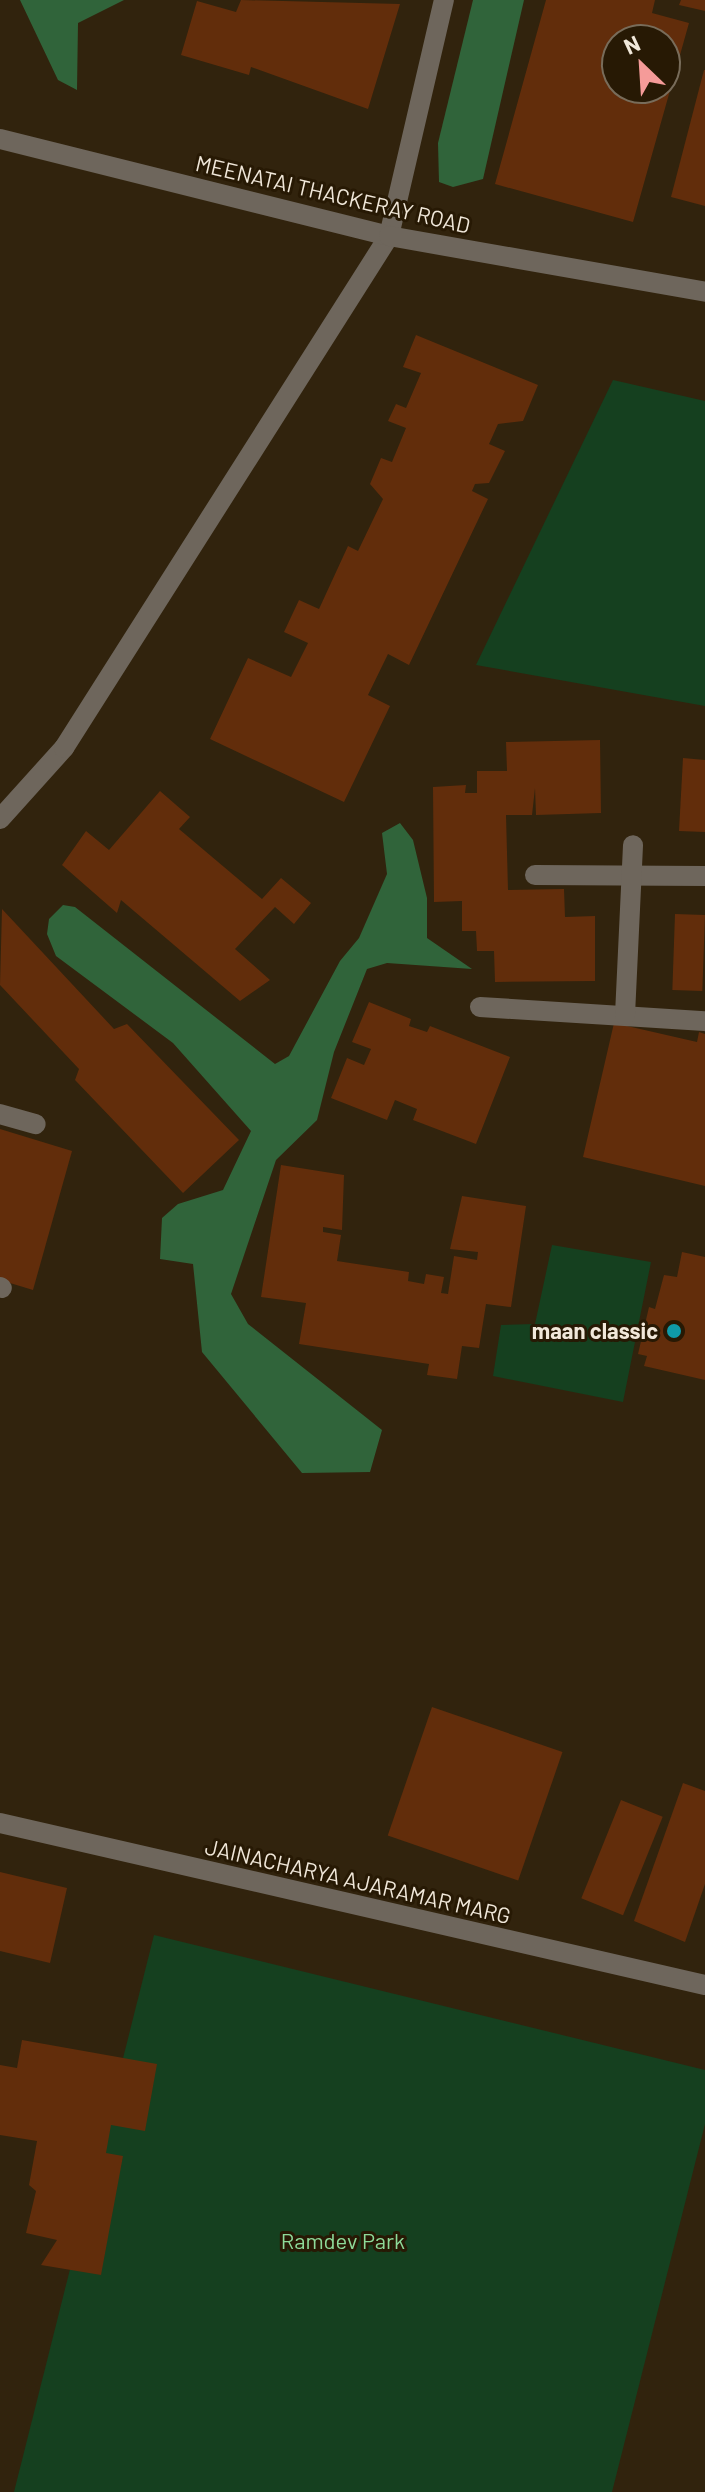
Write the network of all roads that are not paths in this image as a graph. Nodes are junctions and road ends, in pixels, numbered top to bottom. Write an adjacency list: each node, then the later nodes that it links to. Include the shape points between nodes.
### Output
1 (444, 0): 3 (street)
2 (0, 139): 3 (street, MEENATAI THACKERAY ROAD)
3 (389, 236): 4 (street, MEENATAI THACKERAY ROAD); 5 (street, via 64,748)
4 (705, 292)
5 (0, 819)
6 (633, 845): 8 (street)
7 (535, 875): 8 (street)
8 (632, 876): 9 (street); 11 (street)
9 (705, 876)
10 (480, 1007): 11 (street)
11 (625, 1015): 12 (street)
12 (705, 1021)
13 (0, 1114): 14 (street)
14 (36, 1124)
15 (0, 1823): 16 (street, JAINACHARYA AJARAMAR MARG)
16 (705, 1985)

